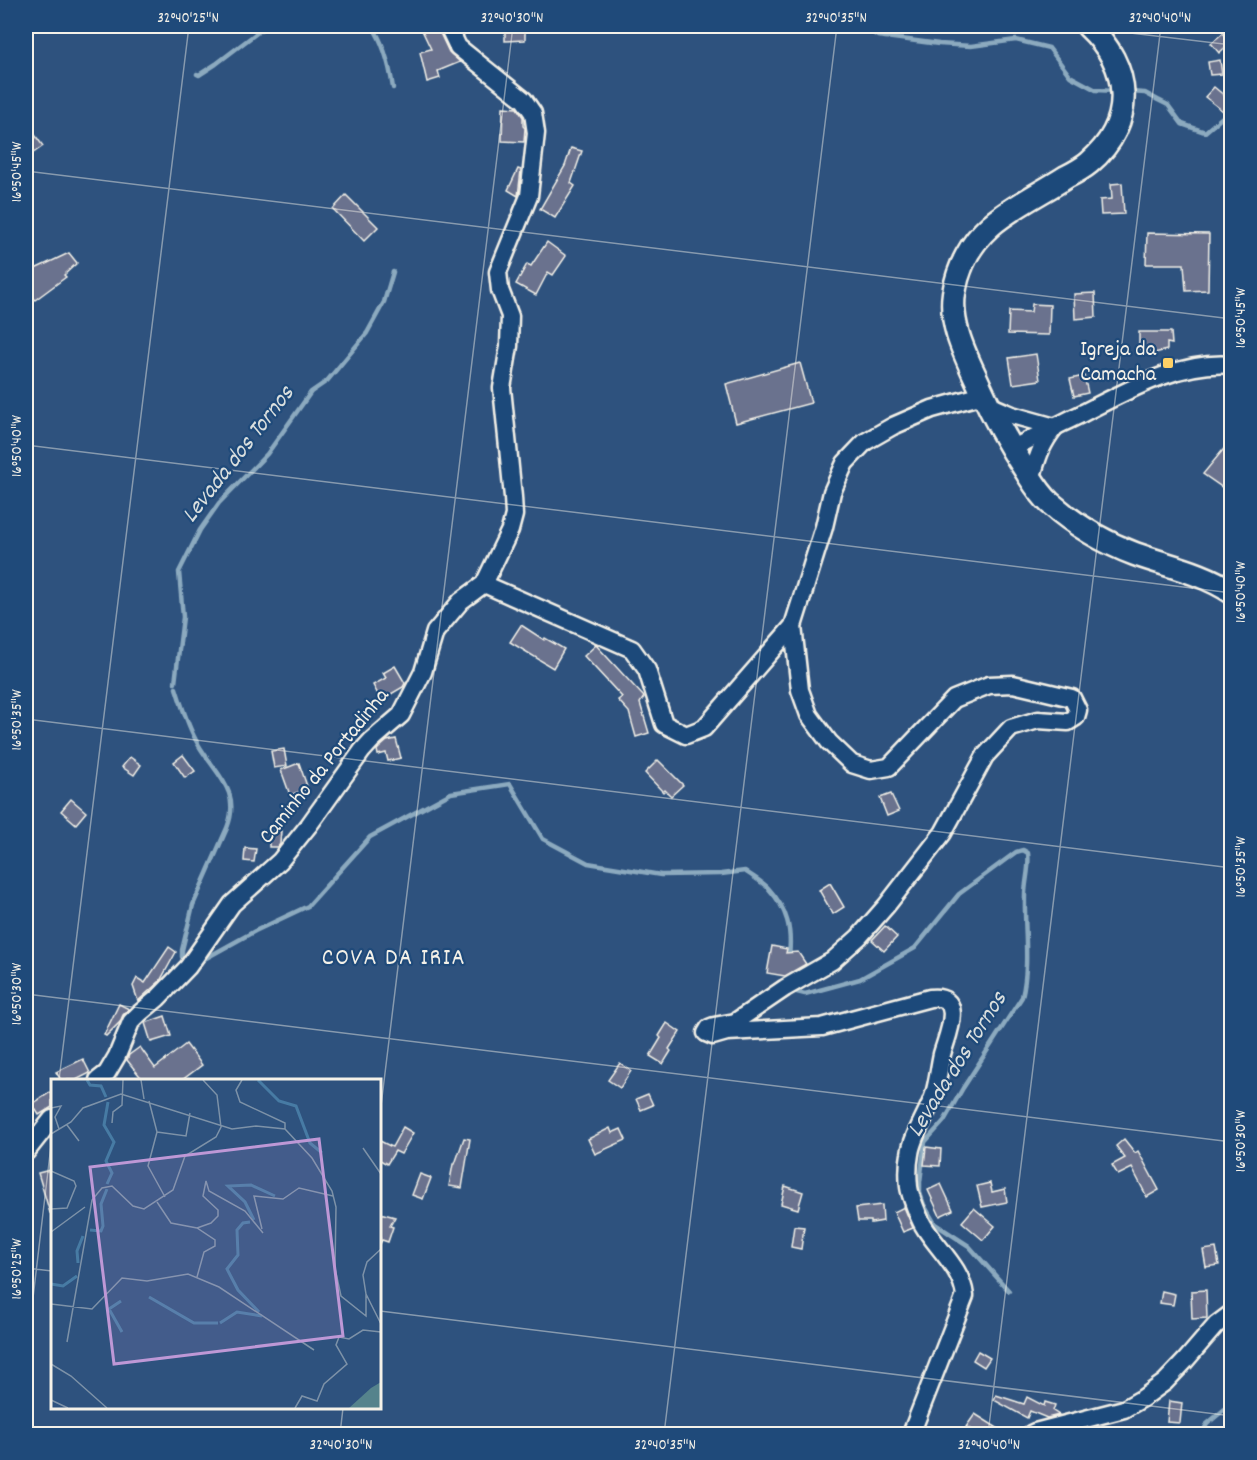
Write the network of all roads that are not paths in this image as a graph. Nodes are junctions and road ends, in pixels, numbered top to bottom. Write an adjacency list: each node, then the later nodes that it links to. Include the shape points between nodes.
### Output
1 (448, 26): 8 (street, via 459,47 524,100 533,113 536,133 530,196 498,272 510,316 501,388 514,515)
2 (1088, 26): 4 (main road, via 1114,58 1121,78 1123,99 1118,124 1089,163 979,237 960,271 954,293 956,325)
3 (1232, 365): 5 (street, via 1198,366 1157,379)
4 (986, 400): 5 (street, via 1012,415); 6 (main road); 10 (street, via 932,409 892,426 865,442 845,463 832,492)
5 (1055, 427): 6 (street); 7 (street, via 1040,450)
6 (1012, 449): 7 (main road)
7 (1031, 479): 9 (main road, via 1049,502 1102,540 1213,580)
8 (484, 584): 10 (street, via 632,649 647,670 664,724 686,735 704,728); 11 (street, Caminho da Portadinha, via 461,601 435,633 423,672 401,715 362,751 280,861 232,904 188,967 131,1022 117,1056)
9 (1232, 592)
10 (793, 626): 15 (street, via 800,690 809,715 852,764 871,770 889,767 954,699 989,685 1013,684 1063,695 1072,698 1078,710 1077,717 1068,722 1038,720 1011,728 985,756 942,833 859,937 832,961 735,1022 714,1026 706,1033 713,1036 822,1027 939,997 951,1006 953,1016 934,1094 910,1154 909,1187 923,1224 958,1273 965,1296)
11 (99, 1079)
12 (51, 1120): 13 (street)
13 (26, 1152)
14 (1232, 1313): 16 (street, via 1216,1325 1165,1382 1143,1398 1124,1409)
15 (910, 1434)
16 (1031, 1434)

